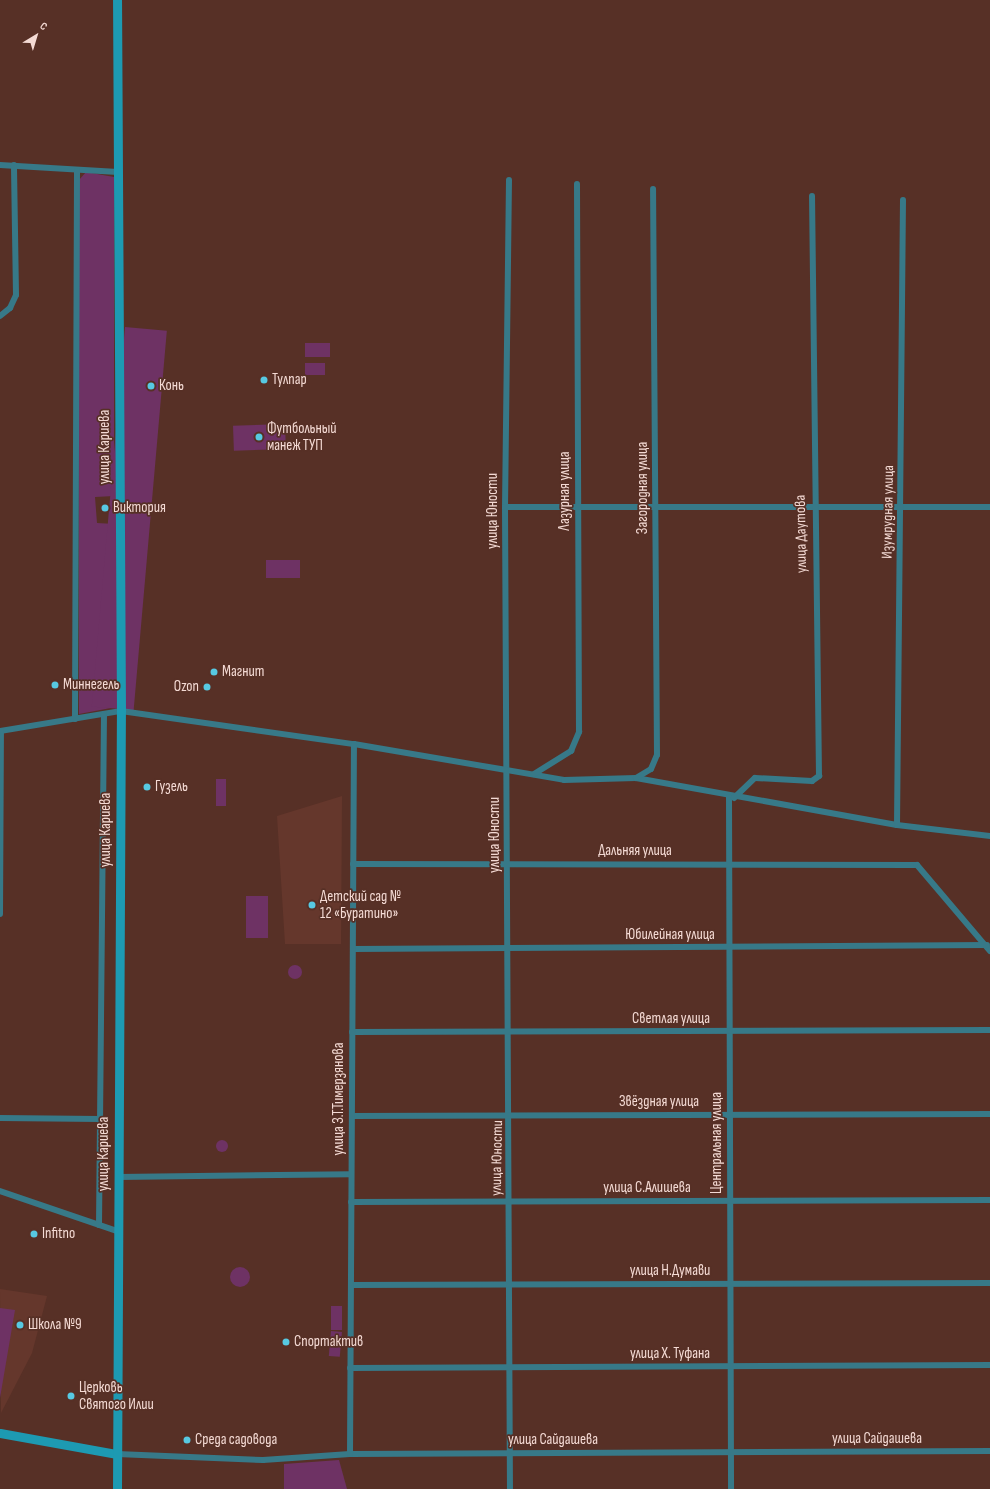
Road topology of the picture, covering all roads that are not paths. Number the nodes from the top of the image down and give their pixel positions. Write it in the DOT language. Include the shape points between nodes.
graph roads {
  1 [pos="117,0"];
  2 [pos="0,165"];
  3 [pos="14,165"];
  4 [pos="77,171"];
  5 [pos="118,172"];
  6 [pos="509,180"];
  7 [pos="577,184"];
  8 [pos="652,189"];
  9 [pos="812,196"];
  10 [pos="903,200"];
  11 [pos="0,316"];
  12 [pos="505,507"];
  13 [pos="656,507"];
  14 [pos="990,507"];
  15 [pos="578,508"];
  16 [pos="813,508"];
  17 [pos="902,508"];
  18 [pos="121,711"];
  19 [pos="104,714"];
  20 [pos="75,719"];
  21 [pos="1,731"];
  22 [pos="354,744"];
  23 [pos="508,770"];
  24 [pos="534,774"];
  25 [pos="636,778"];
  26 [pos="731,798"];
  27 [pos="897,825"];
  28 [pos="990,836"];
  29 [pos="353,864"];
  30 [pos="508,864"];
  31 [pos="728,865"];
  32 [pos="0,914"];
  33 [pos="509,948"];
  34 [pos="728,948"];
  35 [pos="988,948"];
  36 [pos="353,949"];
  37 [pos="990,1030"];
  38 [pos="510,1031"];
  39 [pos="352,1032"];
  40 [pos="729,1032"];
  41 [pos="990,1114"];
  42 [pos="730,1115"];
  43 [pos="352,1116"];
  44 [pos="511,1116"];
  45 [pos="0,1118"];
  46 [pos="100,1118"];
  47 [pos="351,1174"];
  48 [pos="118,1177"];
  49 [pos="0,1191"];
  50 [pos="730,1200"];
  51 [pos="990,1200"];
  52 [pos="509,1201"];
  53 [pos="351,1202"];
  54 [pos="99,1225"];
  55 [pos="117,1231"];
  56 [pos="990,1283"];
  57 [pos="731,1284"];
  58 [pos="351,1285"];
  59 [pos="509,1285"];
  60 [pos="731,1366"];
  61 [pos="990,1366"];
  62 [pos="509,1367"];
  63 [pos="350,1368"];
  64 [pos="0,1434"];
  65 [pos="990,1451"];
  66 [pos="731,1452"];
  67 [pos="510,1453"];
  68 [pos="116,1454"];
  69 [pos="350,1454"];
  70 [pos="117,1489"];
  71 [pos="510,1489"];
  72 [pos="731,1489"];
  1 -- 5 [label="main road, улица Кариева"];
  2 -- 3 [label="street"];
  3 -- 4 [label="street"];
  3 -- 11 [label="street" via="16,295 10,308"];
  4 -- 5 [label="street"];
  4 -- 20 [label="street"];
  5 -- 18 [label="main road, улица Кариева"];
  6 -- 12 [label="street, улица Юности"];
  7 -- 15 [label="street, Лазурная улица"];
  8 -- 13 [label="street, Загородная улица"];
  9 -- 16 [label="street, улица Даутова"];
  10 -- 17 [label="street, Изумрудная улица"];
  12 -- 15 [label="street"];
  12 -- 23 [label="street, улица Юности"];
  13 -- 15 [label="street"];
  13 -- 16 [label="street"];
  13 -- 25 [label="street, Загородная улица" via="657,755 651,769"];
  14 -- 17 [label="street"];
  15 -- 24 [label="street, Лазурная улица" via="579,732 571,751"];
  16 -- 17 [label="street"];
  16 -- 26 [label="street, улица Даутова" via="819,776 812,781 755,778"];
  17 -- 27 [label="street, Изумрудная улица"];
  18 -- 19 [label="street"];
  18 -- 22 [label="street"];
  18 -- 48 [label="main road, улица Кариева"];
  19 -- 20 [label="street"];
  19 -- 46 [label="street"];
  20 -- 21 [label="street"];
  21 -- 32 [label="street"];
  22 -- 23 [label="street"];
  22 -- 29 [label="street, улица З.Т.Тимерзянова"];
  23 -- 24 [label="street"];
  23 -- 30 [label="street, улица Юности"];
  24 -- 25 [label="street" via="564,780"];
  25 -- 26 [label="street"];
  26 -- 27 [label="street"];
  26 -- 31 [label="street, Центральная улица"];
  27 -- 28 [label="street"];
  29 -- 30 [label="street, Дальняя улица"];
  29 -- 36 [label="street, улица З.Т.Тимерзянова"];
  30 -- 31 [label="street, Дальняя улица"];
  30 -- 33 [label="street, улица Юности"];
  31 -- 34 [label="street, Центральная улица"];
  31 -- 35 [label="street, Дальняя улица" via="917,865"];
  33 -- 34 [label="street, Юбилейная улица"];
  33 -- 36 [label="street, Юбилейная улица"];
  33 -- 38 [label="street, улица Юности"];
  34 -- 35 [label="street, Юбилейная улица"];
  34 -- 40 [label="street, Центральная улица"];
  36 -- 39 [label="street, улица З.Т.Тимерзянова"];
  37 -- 40 [label="street, Светлая улица"];
  38 -- 39 [label="street, Светлая улица"];
  38 -- 40 [label="street, Светлая улица"];
  38 -- 44 [label="street, улица Юности"];
  39 -- 43 [label="street, улица З.Т.Тимерзянова"];
  40 -- 42 [label="street, Центральная улица"];
  41 -- 42 [label="street, Звёздная улица"];
  42 -- 44 [label="street, Звёздная улица"];
  42 -- 50 [label="street, Центральная улица"];
  43 -- 44 [label="street, Звёздная улица"];
  43 -- 47 [label="street, улица З.Т.Тимерзянова"];
  44 -- 52 [label="street, улица Юности"];
  45 -- 46 [label="street"];
  46 -- 54 [label="street"];
  47 -- 48 [label="street"];
  47 -- 53 [label="street, улица З.Т.Тимерзянова"];
  48 -- 55 [label="main road, улица Кариева"];
  49 -- 54 [label="street"];
  50 -- 51 [label="street, улица С.Алишева"];
  50 -- 52 [label="street, улица С.Алишева"];
  50 -- 57 [label="street, Центральная улица"];
  52 -- 53 [label="street, улица С.Алишева"];
  52 -- 59 [label="street, улица Юности"];
  53 -- 58 [label="street, улица З.Т.Тимерзянова"];
  54 -- 55 [label="street"];
  55 -- 68 [label="main road, улица Кариева"];
  56 -- 57 [label="street, улица Н.Думави"];
  57 -- 59 [label="street, улица Н.Думави"];
  57 -- 60 [label="street, Центральная улица"];
  58 -- 59 [label="street, улица Н.Думави"];
  58 -- 63 [label="street, улица З.Т.Тимерзянова"];
  59 -- 62 [label="street, улица Юности"];
  60 -- 61 [label="street, улица Х. Туфана"];
  60 -- 62 [label="street, улица Х. Туфана"];
  60 -- 66 [label="street, Центральная улица"];
  62 -- 63 [label="street, улица Х. Туфана"];
  62 -- 67 [label="street, улица Юности"];
  63 -- 69 [label="street, улица З.Т.Тимерзянова"];
  64 -- 68 [label="main road"];
  65 -- 66 [label="street, улица Сайдашева"];
  66 -- 67 [label="street, улица Сайдашева"];
  66 -- 72 [label="street, Центральная улица"];
  67 -- 69 [label="street, улица Сайдашева"];
  67 -- 71 [label="street, улица Юности"];
  68 -- 69 [label="street, улица Сайдашева" via="263,1460"];
  68 -- 70 [label="main road, улица Кариева"];
}
